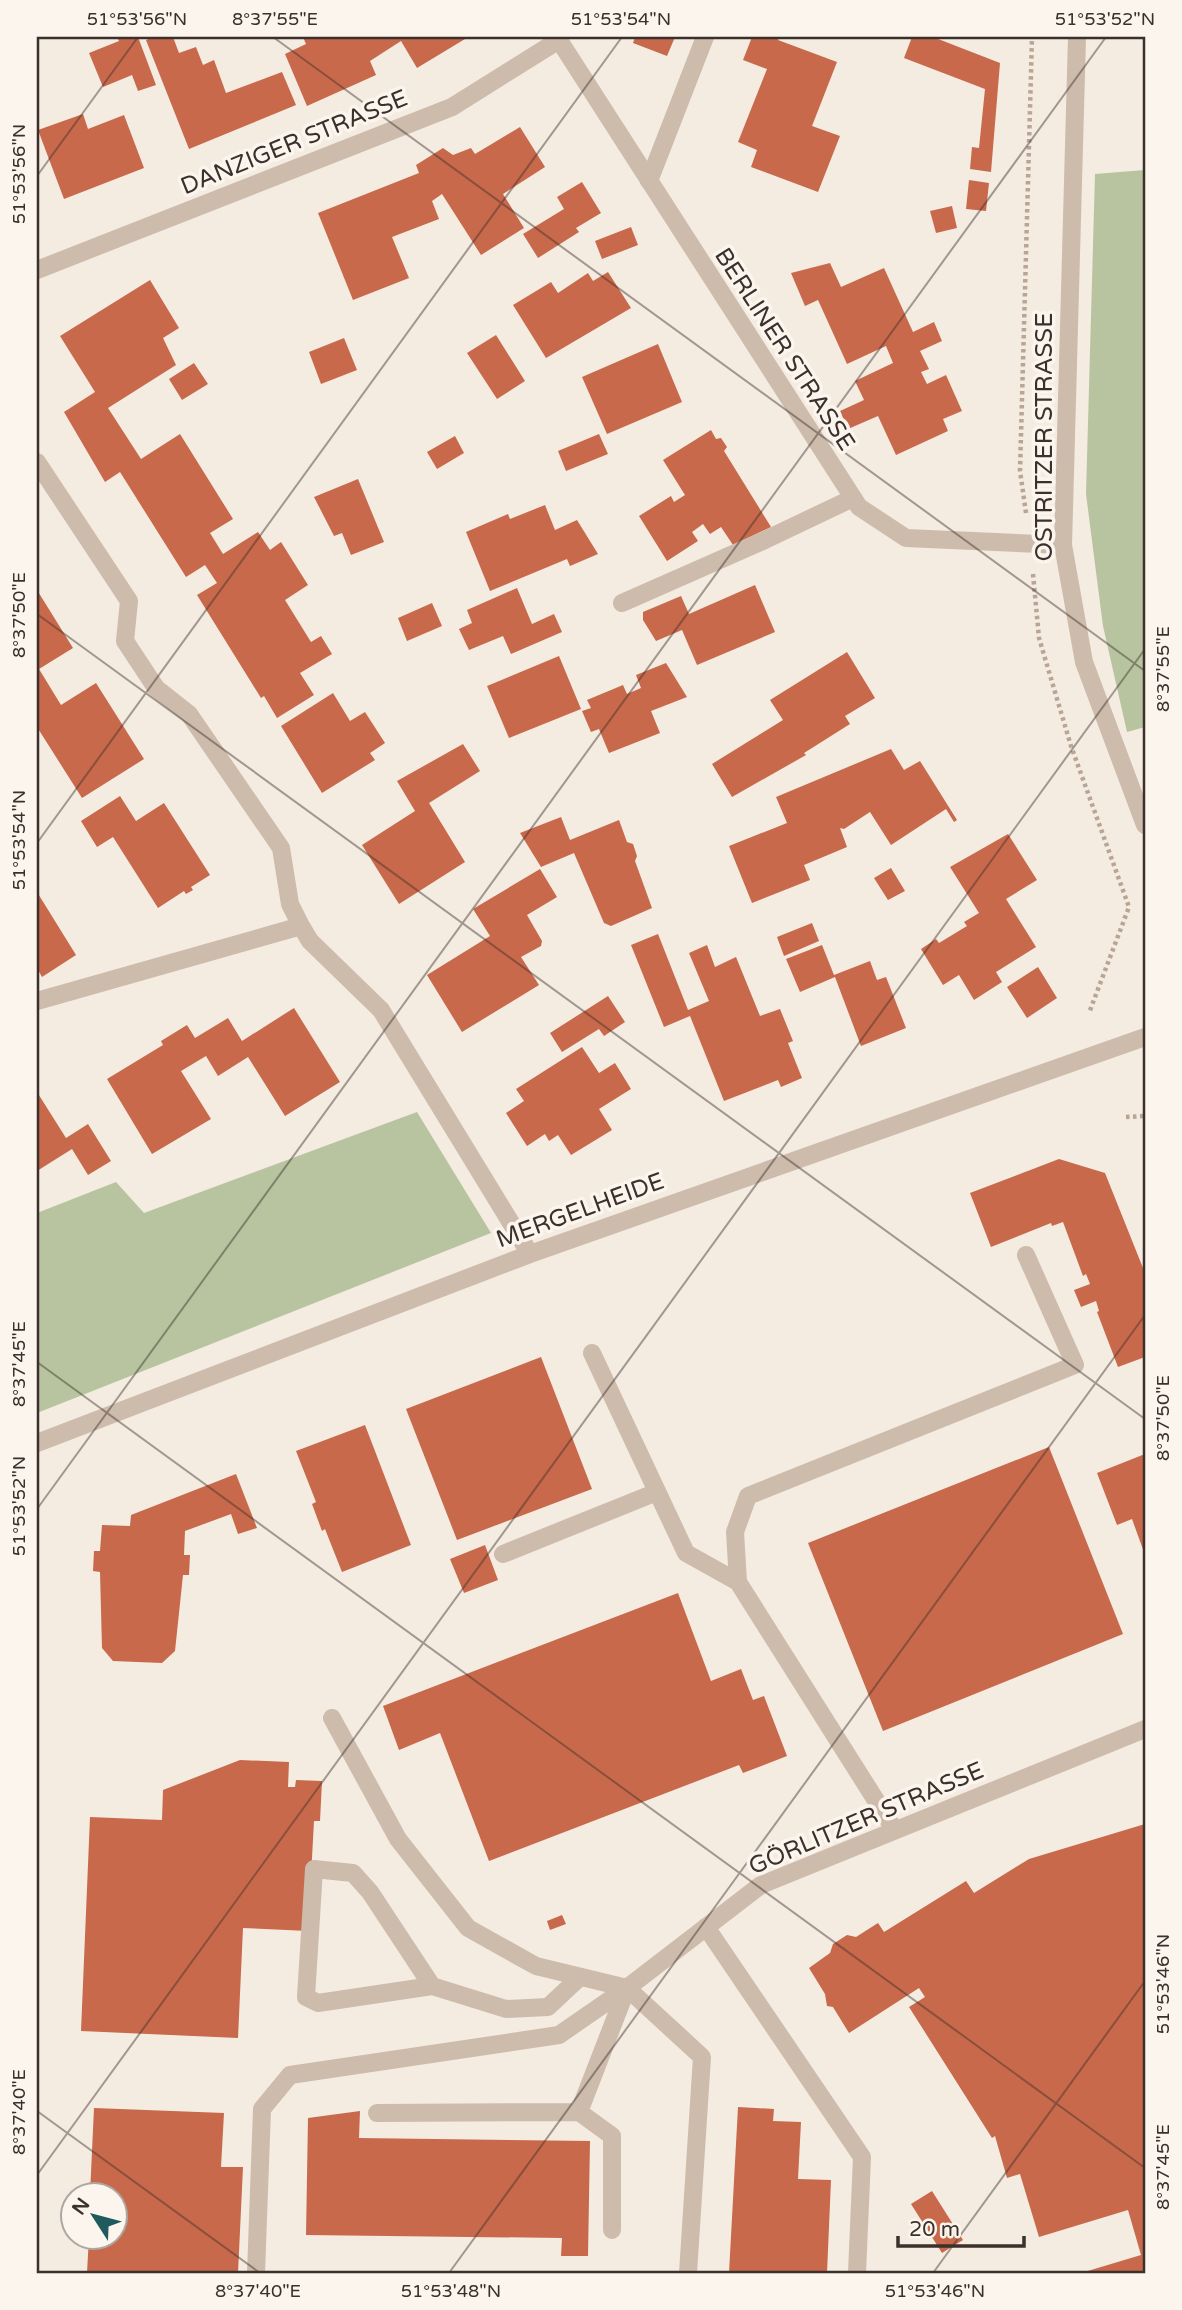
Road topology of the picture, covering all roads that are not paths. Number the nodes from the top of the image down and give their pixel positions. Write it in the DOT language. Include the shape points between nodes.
graph roads {
  1 [pos="705,37"];
  2 [pos="1077,37"];
  3 [pos="558,38"];
  4 [pos="649,181"];
  5 [pos="37,270"];
  6 [pos="37,462"];
  7 [pos="853,498"];
  8 [pos="1063,545"];
  9 [pos="622,603"];
  10 [pos="1145,825"];
  11 [pos="301,926"];
  12 [pos="37,1001"];
  13 [pos="1145,1037"];
  14 [pos="530,1254"];
  15 [pos="1026,1255"];
  16 [pos="592,1353"];
  17 [pos="37,1443"];
  18 [pos="657,1492"];
  19 [pos="503,1554"];
  20 [pos="738,1582"];
  21 [pos="332,1718"];
  22 [pos="1145,1729"];
  23 [pos="894,1829"];
  24 [pos="706,1927"];
  25 [pos="580,1977"];
  26 [pos="432,1986"];
  27 [pos="626,1988"];
  28 [pos="579,2112"];
  29 [pos="377,2113"];
  30 [pos="612,2230"];
  31 [pos="256,2273"];
  32 [pos="688,2273"];
  33 [pos="857,2273"];
  1 -- 4 [label="street"];
  2 -- 8 [label="street, OSTRITZER STRASSE"];
  3 -- 4 [label="street, BERLINER STRASSE"];
  3 -- 5 [label="street, DANZIGER STRASSE" via="452,107"];
  4 -- 7 [label="street, BERLINER STRASSE"];
  6 -- 11 [label="street" via="129,601 125,641 156,688 189,714 281,848 290,904"];
  7 -- 8 [label="street, BERLINER STRASSE" via="859,507 906,538"];
  7 -- 9 [label="street"];
  8 -- 10 [label="street, OSTRITZER STRASSE" via="1084,662"];
  11 -- 12 [label="street"];
  11 -- 14 [label="street" via="310,941 381,1010"];
  13 -- 14 [label="street, MERGELHEIDE"];
  14 -- 17 [label="street, MERGELHEIDE"];
  15 -- 20 [label="street" via="1074,1366 748,1496 735,1532"];
  16 -- 18 [label="street"];
  18 -- 19 [label="street"];
  18 -- 20 [label="street" via="686,1553"];
  20 -- 23 [label="street"];
  21 -- 25 [label="street" via="398,1839 468,1928 536,1966"];
  22 -- 23 [label="street, GÖRLITZER STRASSE"];
  23 -- 24 [label="street, GÖRLITZER STRASSE" via="761,1885"];
  24 -- 27 [label="street, GÖRLITZER STRASSE"];
  24 -- 33 [label="street" via="862,2157"];
  25 -- 26 [label="street" via="548,2007 506,2009"];
  25 -- 27 [label="street"];
  26 -- 26 [label="street" via="353,1872 314,1869 306,1997 318,2003"];
  27 -- 28 [label="street"];
  27 -- 31 [label="street, GÖRLITZER STRASSE" via="559,2035 290,2075 262,2109"];
  27 -- 32 [label="street" via="702,2057"];
  28 -- 29 [label="street"];
  28 -- 30 [label="street" via="612,2136"];
}
